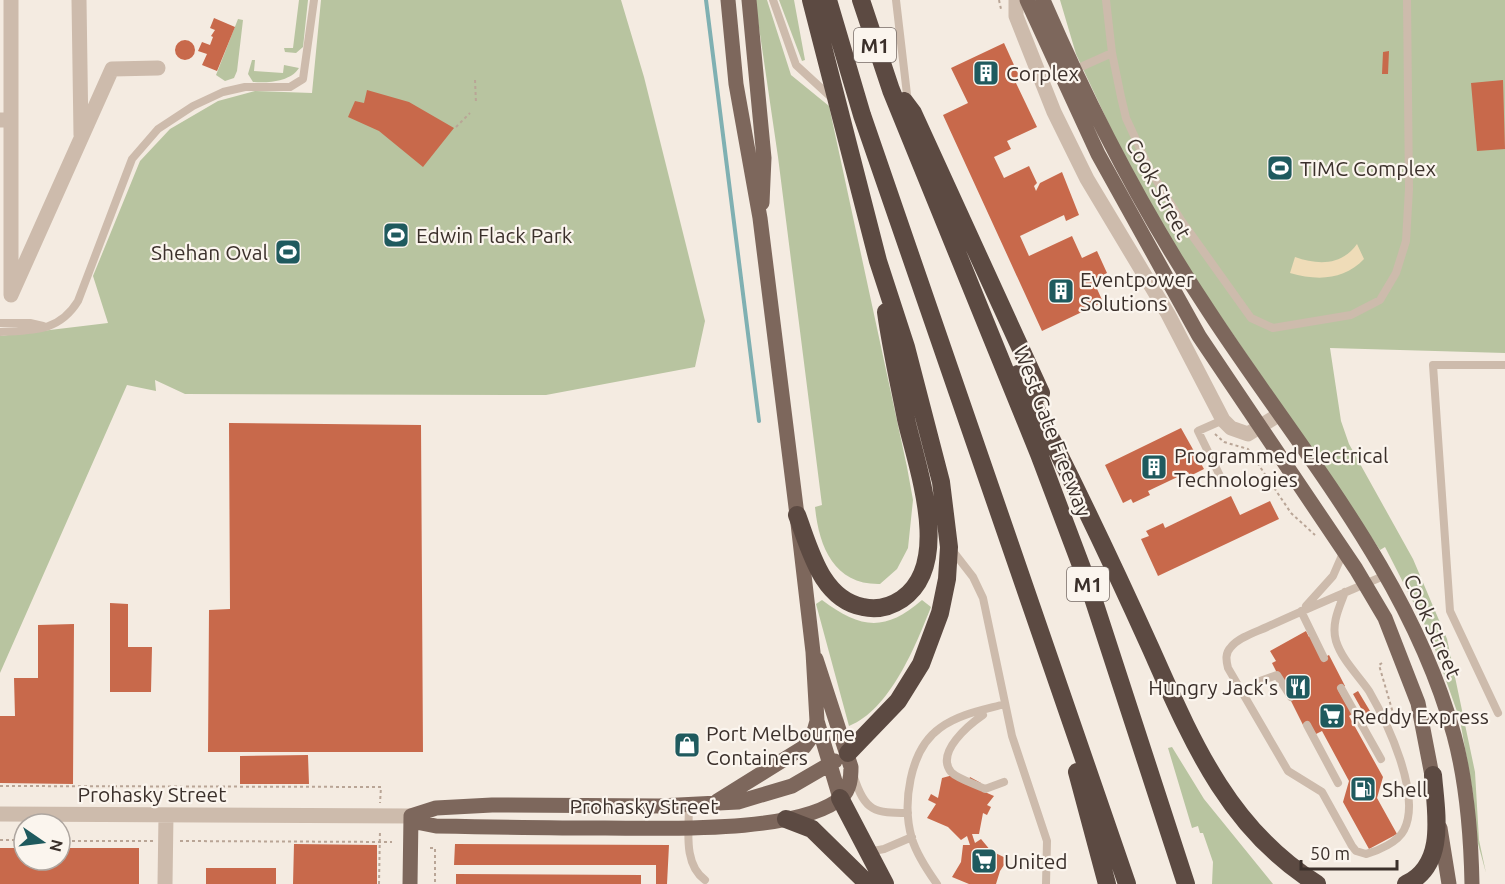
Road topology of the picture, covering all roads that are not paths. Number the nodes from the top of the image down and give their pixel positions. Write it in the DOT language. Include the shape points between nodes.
graph roads {
  1 [pos="11,0"];
  2 [pos="79,0"];
  3 [pos="314,0"];
  4 [pos="728,0"];
  5 [pos="749,0"];
  6 [pos="772,0"];
  7 [pos="811,0"];
  8 [pos="828,0"];
  9 [pos="861,0"];
  10 [pos="896,0"];
  11 [pos="1016,0"];
  12 [pos="1027,0"];
  13 [pos="1043,0"];
  14 [pos="1106,0"];
  15 [pos="1407,0"];
  16 [pos="1112,54"];
  17 [pos="158,68"];
  18 [pos="1074,70"];
  19 [pos="891,90"];
  20 [pos="837,102"];
  21 [pos="908,104"];
  22 [pos="5,120"];
  23 [pos="81,141"];
  24 [pos="760,218"];
  25 [pos="1116,227"];
  26 [pos="1142,235"];
  27 [pos="878,261"];
  28 [pos="973,290"];
  29 [pos="0,323"];
  30 [pos="43,326"];
  31 [pos="0,332"];
  32 [pos="1505,365"];
  33 [pos="1280,414"];
  34 [pos="1223,420"];
  35 [pos="1260,428"];
  36 [pos="1221,478"];
  37 [pos="797,515"];
  38 [pos="949,547"];
  39 [pos="1344,550"];
  40 [pos="1387,575"];
  41 [pos="1365,584"];
  42 [pos="1345,592"];
  43 [pos="1301,611"];
  44 [pos="1045,649"];
  45 [pos="1151,650"];
  46 [pos="813,652"];
  47 [pos="1324,658"];
  48 [pos="1260,681"];
  49 [pos="1341,688"];
  50 [pos="1291,696"];
  51 [pos="1005,704"];
  52 [pos="1498,713"];
  53 [pos="983,715"];
  54 [pos="816,721"];
  55 [pos="1307,725"];
  56 [pos="1381,759"];
  57 [pos="849,760"];
  58 [pos="829,766"];
  59 [pos="1433,775"];
  60 [pos="1004,782"];
  61 [pos="1338,783"];
  62 [pos="840,798"];
  63 [pos="710,804"];
  64 [pos="690,805"];
  65 [pos="908,813"];
  66 [pos="0,814"];
  67 [pos="166,814"];
  68 [pos="411,816"];
  69 [pos="786,819"];
  70 [pos="689,827"];
  71 [pos="912,837"];
  72 [pos="867,852"];
  73 [pos="705,880"];
  74 [pos="165,884"];
  75 [pos="410,884"];
  76 [pos="868,884"];
  77 [pos="885,884"];
  78 [pos="937,884"];
  79 [pos="1046,884"];
  80 [pos="1107,884"];
  81 [pos="1127,884"];
  82 [pos="1186,884"];
  83 [pos="1317,884"];
  84 [pos="1406,884"];
  85 [pos="1449,884"];
  86 [pos="1472,884"];
  1 -- 22 [label="street"];
  2 -- 23 [label="street"];
  3 -- 30 [label="lane" via="303,79 290,87 245,87 223,92 158,129 132,159 78,301 66,318"];
  4 -- 24 [label="main road" via="736,84"];
  5 -- 24 [label="main road" via="764,158"];
  6 -- 20 [label="lane" via="796,65"];
  7 -- 20 [label="highway"];
  8 -- 44 [label="highway, M1" via="862,115"];
  9 -- 19 [label="highway, West Gate Freeway / M1"];
  10 -- 21 [label="lane"];
  11 -- 25 [label="street" via="1016,16 1054,112"];
  12 -- 26 [label="main road, Cook Street" via="1064,85"];
  13 -- 18 [label="main road, Cook Street"];
  14 -- 16 [label="lane"];
  15 -- 16 [label="lane" via="1409,189 1406,241 1396,273 1380,300 1351,315 1297,326 1273,328 1251,318 1181,220 1150,170 1126,118"];
  16 -- 18 [label="lane"];
  17 -- 23 [label="street" via="112,69"];
  18 -- 33 [label="main road, Cook Street" via="1158,231"];
  19 -- 21 [label="highway"];
  19 -- 28 [label="highway, West Gate Freeway / M1"];
  20 -- 27 [label="highway"];
  21 -- 45 [label="highway" via="1125,567 1151,628"];
  22 -- 23 [label="street" via="11,295"];
  24 -- 37 [label="main road"];
  25 -- 26 [label="street, Cook Street"];
  25 -- 34 [label="street" via="1193,357"];
  26 -- 35 [label="main road, Cook Street" via="1205,345"];
  27 -- 37 [label="highway" via="890,345 923,488 926,566 907,595 887,607 864,608 848,602 827,584"];
  27 -- 38 [label="highway" via="906,347 941,482"];
  28 -- 45 [label="highway" via="1044,425"];
  28 -- 82 [label="highway, West Gate Freeway / M1" via="1091,592"];
  29 -- 30 [label="lane"];
  30 -- 31 [label="lane" via="37,330"];
  32 -- 52 [label="lane" via="1432,365 1450,610"];
  33 -- 35 [label="street"];
  33 -- 40 [label="main road, Cook Street"];
  34 -- 35 [label="street" via="1231,428 1248,434"];
  34 -- 36 [label="lane" via="1197,431"];
  35 -- 39 [label="main road, Cook Street"];
  37 -- 46 [label="main road"];
  38 -- 51 [label="lane" via="973,577 982,598"];
  38 -- 57 [label="highway" via="940,613 921,664 898,701"];
  39 -- 41 [label="main road, Cook Street"];
  39 -- 43 [label="lane" via="1333,576"];
  40 -- 41 [label="lane"];
  40 -- 86 [label="main road, Cook Street" via="1426,656 1454,735 1466,799"];
  41 -- 42 [label="lane"];
  41 -- 59 [label="main road, Cook Street" via="1390,629 1412,684"];
  42 -- 43 [label="lane"];
  42 -- 43 [label="lane" via="1334,624 1336,641 1380,712 1401,764 1408,800 1402,834 1372,853 1356,851 1322,792 1288,771 1228,668 1227,654 1237,641"];
  43 -- 47 [label="lane"];
  44 -- 80 [label="highway, M1"];
  44 -- 81 [label="highway, M1"];
  45 -- 83 [label="highway" via="1189,737 1220,788 1258,835"];
  46 -- 54 [label="main road"];
  46 -- 57 [label="main road"];
  48 -- 50 [label="lane" via="1277,675"];
  49 -- 56 [label="lane"];
  51 -- 65 [label="lane" via="955,719 930,738 914,771"];
  51 -- 79 [label="lane" via="1047,841"];
  53 -- 60 [label="lane" via="956,738 948,754 949,766 951,772 985,789"];
  54 -- 58 [label="main road"];
  54 -- 63 [label="main road" via="813,735 804,747"];
  55 -- 61 [label="lane"];
  57 -- 58 [label="main road, Prohasky Street"];
  57 -- 62 [label="main road" via="849,786"];
  57 -- 65 [label="lane" via="858,790 872,809"];
  58 -- 62 [label="main road"];
  58 -- 63 [label="main road, Prohasky Street" via="773,793"];
  59 -- 84 [label="highway" via="1436,824 1432,857 1423,872"];
  59 -- 85 [label="main road, Cook Street"];
  62 -- 69 [label="main road, Prohasky Street"];
  62 -- 72 [label="highway"];
  63 -- 64 [label="main road, Prohasky Street"];
  64 -- 68 [label="main road, Prohasky Street" via="436,807"];
  64 -- 70 [label="lane"];
  65 -- 71 [label="lane"];
  66 -- 67 [label="street, Prohasky Street"];
  67 -- 68 [label="street, Prohasky Street"];
  67 -- 74 [label="street"];
  68 -- 70 [label="main road, Prohasky Street" via="436,826"];
  68 -- 75 [label="main road"];
  69 -- 70 [label="main road, Prohasky Street" via="742,826"];
  69 -- 76 [label="highway" via="812,829"];
  70 -- 73 [label="lane" via="691,862"];
  71 -- 72 [label="lane"];
  71 -- 78 [label="lane"];
  72 -- 77 [label="highway"];
}
